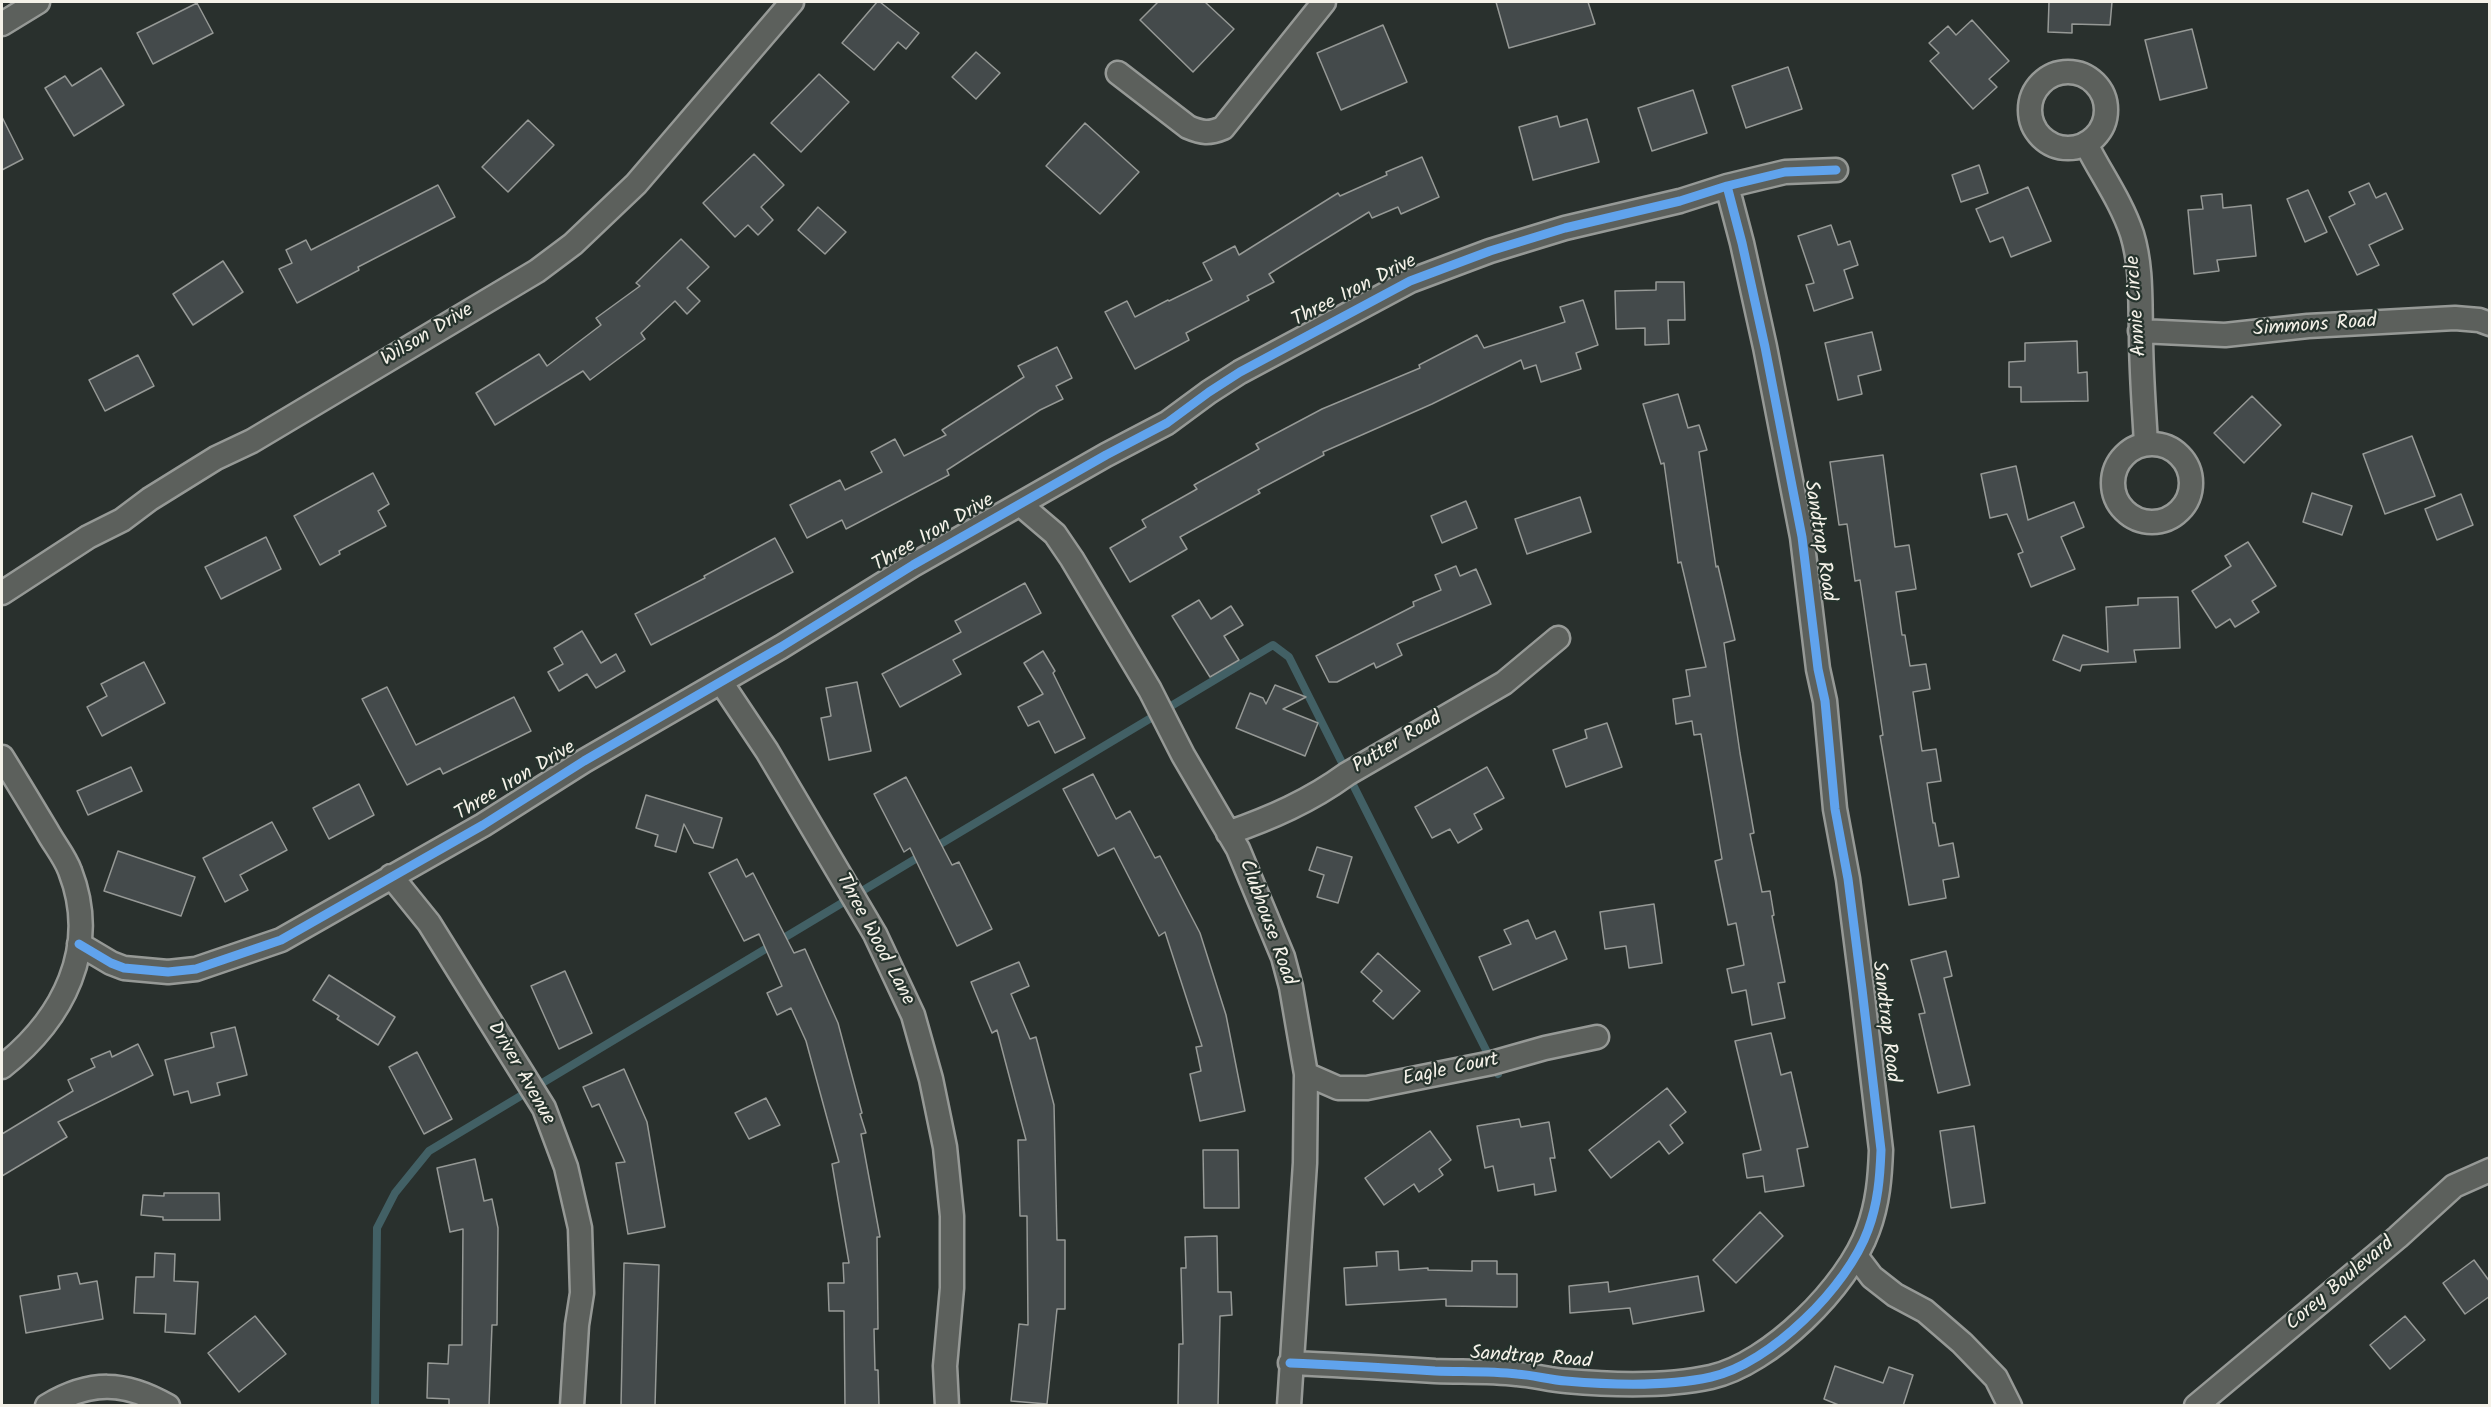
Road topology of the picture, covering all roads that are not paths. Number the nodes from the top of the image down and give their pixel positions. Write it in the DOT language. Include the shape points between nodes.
graph roads {
  1 [pos="38,2"];
  2 [pos="792,2"];
  3 [pos="1324,2"];
  4 [pos="2,24"];
  5 [pos="1118,73"];
  6 [pos="2086,144"];
  7 [pos="1836,170"];
  8 [pos="1726,186"];
  9 [pos="2490,324"];
  10 [pos="2140,331"];
  11 [pos="2146,444"];
  12 [pos="1021,505"];
  13 [pos="2,593"];
  14 [pos="1558,638"];
  15 [pos="721,682"];
  16 [pos="2,757"];
  17 [pos="1228,833"];
  18 [pos="391,876"];
  19 [pos="79,944"];
  20 [pos="1596,1037"];
  21 [pos="2,1067"];
  22 [pos="1306,1074"];
  23 [pos="2490,1170"];
  24 [pos="1856,1256"];
  25 [pos="1290,1363"];
  26 [pos="47,1406"];
  27 [pos="168,1406"];
  28 [pos="572,1406"];
  29 [pos="947,1406"];
  30 [pos="1289,1406"];
  31 [pos="2010,1406"];
  32 [pos="2196,1406"];
  1 -- 4 [label="street"];
  2 -- 13 [label="street, Wilson Drive" via="636,184 564,251 537,271 252,441 216,458"];
  3 -- 5 [label="street" via="1223,128 1211,133 1188,127"];
  6 -- 10 [label="street, Annie Circle" via="2132,235 2142,304"];
  7 -- 8 [label="street, Three Iron Drive" via="1785,172"];
  8 -- 12 [label="street, Three Iron Drive" via="1490,250 1410,281 1240,372 1167,423"];
  8 -- 24 [label="street, Sandtrap Road" via="1765,347 1802,537 1875,1089 1880,1179 1873,1215"];
  9 -- 10 [label="street, Simmons Road" via="2455,318 2224,335"];
  10 -- 11 [label="street, Annie Circle"];
  12 -- 15 [label="street, Three Iron Drive" via="913,565"];
  12 -- 17 [label="street, Clubhouse Road" via="1055,534 1072,559"];
  14 -- 17 [label="street, Putter Road" via="1504,682 1329,788 1272,817"];
  15 -- 18 [label="street, Three Iron Drive"];
  15 -- 29 [label="street, Three Wood Lane" via="875,934 913,1015 945,1147 952,1216 952,1288 945,1365"];
  16 -- 19 [label="street" via="69,868 81,913"];
  17 -- 22 [label="street, Clubhouse Road" via="1283,957"];
  18 -- 19 [label="street, Three Iron Drive" via="281,940 196,969 168,972 124,968"];
  18 -- 28 [label="street, Driver Avenue" via="429,923 544,1108 566,1167 580,1228 582,1293"];
  19 -- 21 [label="street" via="70,985 49,1019"];
  20 -- 22 [label="street, Eagle Court" via="1367,1088 1338,1088"];
  22 -- 25 [label="street, Clubhouse Road" via="1305,1163"];
  23 -- 32 [label="street, Corey Boulevard" via="2454,1186"];
  24 -- 25 [label="street, Sandtrap Road" via="1844,1277 1792,1331 1734,1370 1711,1377 1641,1385 1517,1374"];
  24 -- 31 [label="street" via="1872,1277 1925,1311 1962,1343 1996,1378"];
  25 -- 30 [label="street, Clubhouse Road"];
  26 -- 27 [label="street" via="70,1393 115,1386 136,1389"];
}
